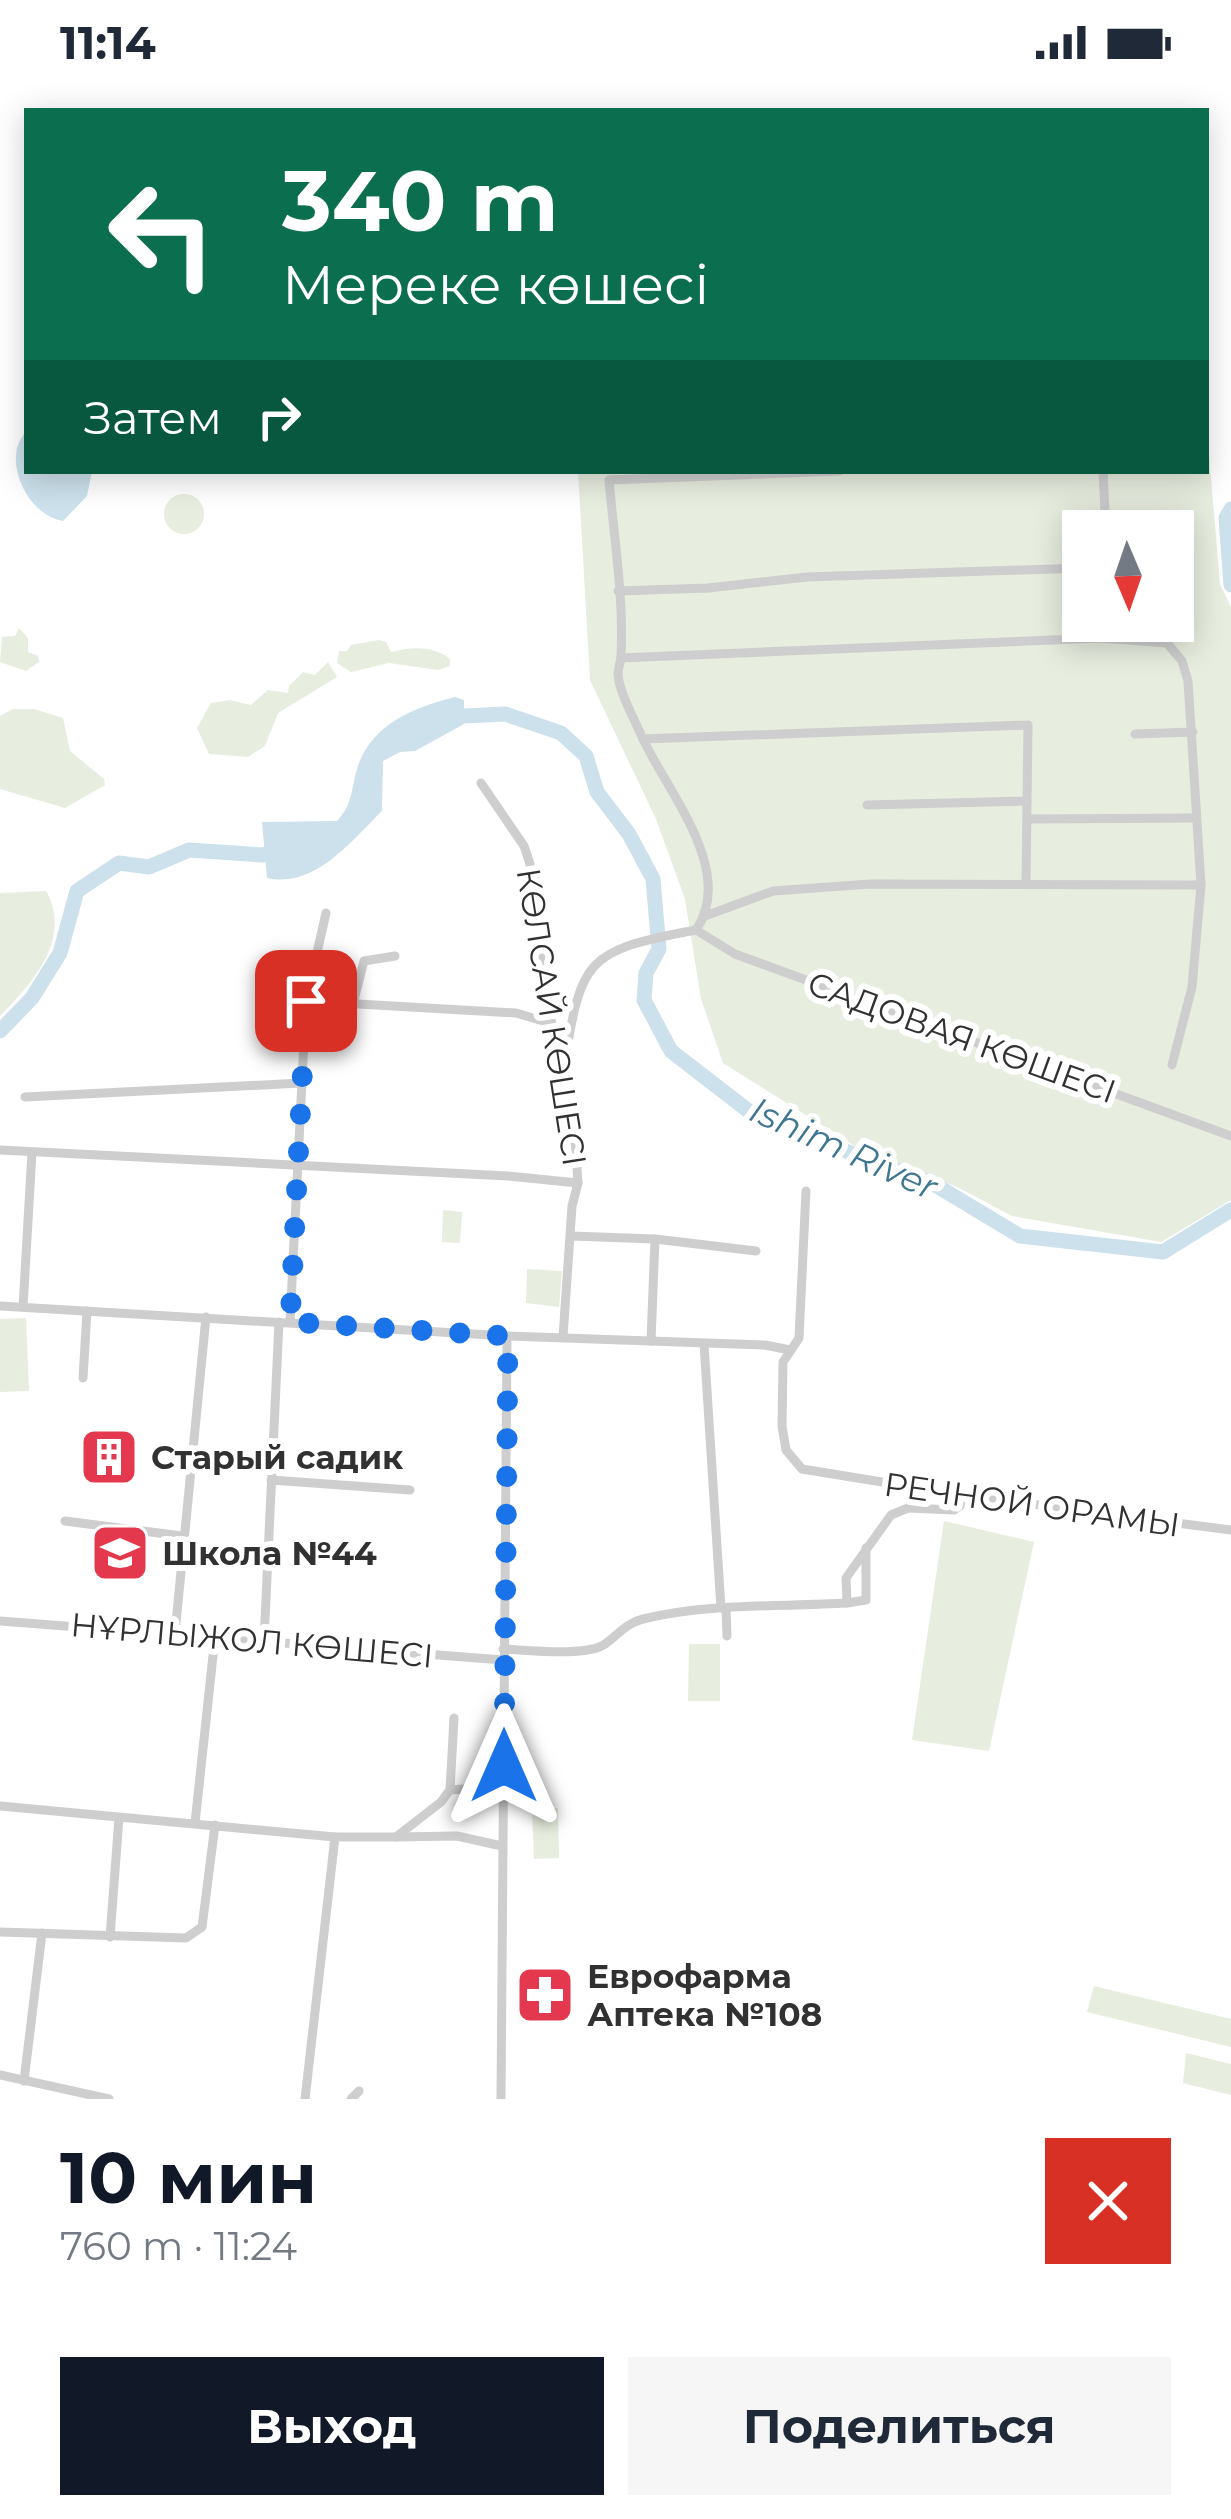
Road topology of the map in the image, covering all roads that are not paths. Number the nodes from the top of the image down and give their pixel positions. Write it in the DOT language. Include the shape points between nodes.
graph roads {
  1 [pos="763,474"];
  2 [pos="1103,474"];
  3 [pos="1105,510"];
  4 [pos="1062,569"];
  5 [pos="618,591"];
  6 [pos="622,658"];
  7 [pos="1193,732"];
  8 [pos="1135,734"];
  9 [pos="643,739"];
  10 [pos="481,783"];
  11 [pos="1028,801"];
  12 [pos="867,805"];
  13 [pos="1196,818"];
  14 [pos="1027,819"];
  15 [pos="1026,882"];
  16 [pos="1202,885"];
  17 [pos="326,913"];
  18 [pos="705,916"];
  19 [pos="696,930"];
  20 [pos="395,956"];
  21 [pos="306,1001"];
  22 [pos="353,1004"];
  23 [pos="550,1023"];
  24 [pos="1172,1064"];
  25 [pos="563,1070"];
  26 [pos="301,1083"];
  27 [pos="25,1097"];
  28 [pos="1231,1136"];
  29 [pos="0,1150"];
  30 [pos="32,1152"];
  31 [pos="299,1165"];
  32 [pos="578,1183"];
  33 [pos="806,1191"];
  34 [pos="571,1235"];
  35 [pos="655,1239"];
  36 [pos="756,1251"];
  37 [pos="0,1306"];
  38 [pos="23,1307"];
  39 [pos="87,1311"];
  40 [pos="206,1317"];
  41 [pos="285,1322"];
  42 [pos="508,1336"];
  43 [pos="563,1336"];
  44 [pos="651,1341"];
  45 [pos="704,1344"];
  46 [pos="790,1350"];
  47 [pos="83,1378"];
  48 [pos="271,1480"];
  49 [pos="410,1490"];
  50 [pos="962,1495"];
  51 [pos="65,1520"];
  52 [pos="1231,1530"];
  53 [pos="182,1536"];
  54 [pos="866,1548"];
  55 [pos="847,1603"];
  56 [pos="723,1609"];
  57 [pos="0,1621"];
  58 [pos="175,1633"];
  59 [pos="727,1636"];
  60 [pos="214,1637"];
  61 [pos="264,1641"];
  62 [pos="503,1655"];
  63 [pos="454,1718"];
  64 [pos="504,1786"];
  65 [pos="450,1790"];
  66 [pos="0,1806"];
  67 [pos="119,1818"];
  68 [pos="195,1823"];
  69 [pos="215,1825"];
  70 [pos="335,1837"];
  71 [pos="396,1837"];
  72 [pos="502,1846"];
  73 [pos="0,1932"];
  74 [pos="42,1933"];
  75 [pos="110,1937"];
  76 [pos="0,2074"];
  77 [pos="25,2080"];
  78 [pos="109,2099"];
  79 [pos="305,2099"];
  80 [pos="501,2099"];
  1 -- 5 [label="street" via="609,480"];
  2 -- 3 [label="street"];
  4 -- 5 [label="street"];
  5 -- 6 [label="street"];
  6 -- 7 [label="street" via="1142,639 1167,643 1182,661"];
  6 -- 9 [label="street" via="618,675"];
  7 -- 8 [label="street"];
  7 -- 13 [label="street"];
  9 -- 11 [label="street" via="1028,725"];
  9 -- 18 [label="street" via="697,836"];
  10 -- 23 [label="street, КӨЛСАЙ КӨШЕСІ" via="530,865"];
  11 -- 12 [label="street"];
  11 -- 14 [label="street"];
  13 -- 14 [label="street"];
  13 -- 16 [label="street"];
  14 -- 15 [label="street"];
  15 -- 16 [label="street"];
  15 -- 18 [label="street" via="773,891"];
  16 -- 24 [label="street" via="1192,987"];
  17 -- 21 [label="street"];
  18 -- 19 [label="street"];
  19 -- 25 [label="street" via="600,957 575,1000"];
  19 -- 28 [label="street, САДОВАЯ КӨШЕСІ" via="735,954"];
  20 -- 22 [label="street" via="364,961"];
  21 -- 22 [label="street"];
  21 -- 26 [label="street"];
  22 -- 23 [label="street" via="516,1013"];
  23 -- 25 [label="street, КӨЛСАЙ КӨШЕСІ"];
  25 -- 32 [label="street, КӨЛСАЙ КӨШЕСІ"];
  26 -- 27 [label="street"];
  26 -- 31 [label="street"];
  29 -- 30 [label="street"];
  30 -- 31 [label="street"];
  30 -- 38 [label="street"];
  31 -- 32 [label="street"];
  31 -- 41 [label="street"];
  32 -- 34 [label="street, КӨЛСАЙ КӨШЕСІ"];
  33 -- 46 [label="street" via="799,1338"];
  34 -- 35 [label="street"];
  34 -- 43 [label="street, КӨЛСАЙ КӨШЕСІ"];
  35 -- 36 [label="street"];
  35 -- 44 [label="street"];
  37 -- 38 [label="street"];
  38 -- 39 [label="street"];
  39 -- 40 [label="street"];
  39 -- 47 [label="street"];
  40 -- 41 [label="street"];
  40 -- 53 [label="street"];
  41 -- 42 [label="street"];
  41 -- 48 [label="street"];
  42 -- 43 [label="street"];
  42 -- 62 [label="street"];
  43 -- 44 [label="street"];
  44 -- 45 [label="street"];
  45 -- 46 [label="street"];
  45 -- 56 [label="street"];
  46 -- 50 [label="street, РЕЧНОЙ ОРАМЫ" via="782,1426 786,1450 802,1469"];
  48 -- 49 [label="street"];
  48 -- 61 [label="street"];
  50 -- 52 [label="street, РЕЧНОЙ ОРАМЫ"];
  50 -- 54 [label="street" via="954,1510 891,1515"];
  51 -- 53 [label="street"];
  53 -- 58 [label="street"];
  54 -- 55 [label="street" via="846,1578"];
  54 -- 55 [label="street" via="866,1600"];
  55 -- 56 [label="street, НҰРЛЫЖОЛ КӨШЕСІ"];
  56 -- 59 [label="street"];
  56 -- 62 [label="street, НҰРЛЫЖОЛ КӨШЕСІ" via="640,1619 587,1650"];
  57 -- 58 [label="street, НҰРЛЫЖОЛ КӨШЕСІ"];
  58 -- 60 [label="street, НҰРЛЫЖОЛ КӨШЕСІ"];
  60 -- 61 [label="street, НҰРЛЫЖОЛ КӨШЕСІ"];
  60 -- 68 [label="street"];
  61 -- 62 [label="street, НҰРЛЫЖОЛ КӨШЕСІ"];
  62 -- 64 [label="street"];
  63 -- 65 [label="street"];
  64 -- 65 [label="street"];
  64 -- 72 [label="street"];
  65 -- 71 [label="street"];
  66 -- 67 [label="street"];
  67 -- 68 [label="street"];
  67 -- 75 [label="street"];
  68 -- 69 [label="street"];
  69 -- 70 [label="street"];
  69 -- 75 [label="street" via="196,1935"];
  70 -- 71 [label="street"];
  70 -- 79 [label="street"];
  71 -- 72 [label="street" via="457,1836"];
  72 -- 80 [label="street"];
  73 -- 74 [label="street"];
  74 -- 75 [label="street"];
  74 -- 77 [label="street"];
  76 -- 77 [label="street"];
  77 -- 78 [label="street"];
}
